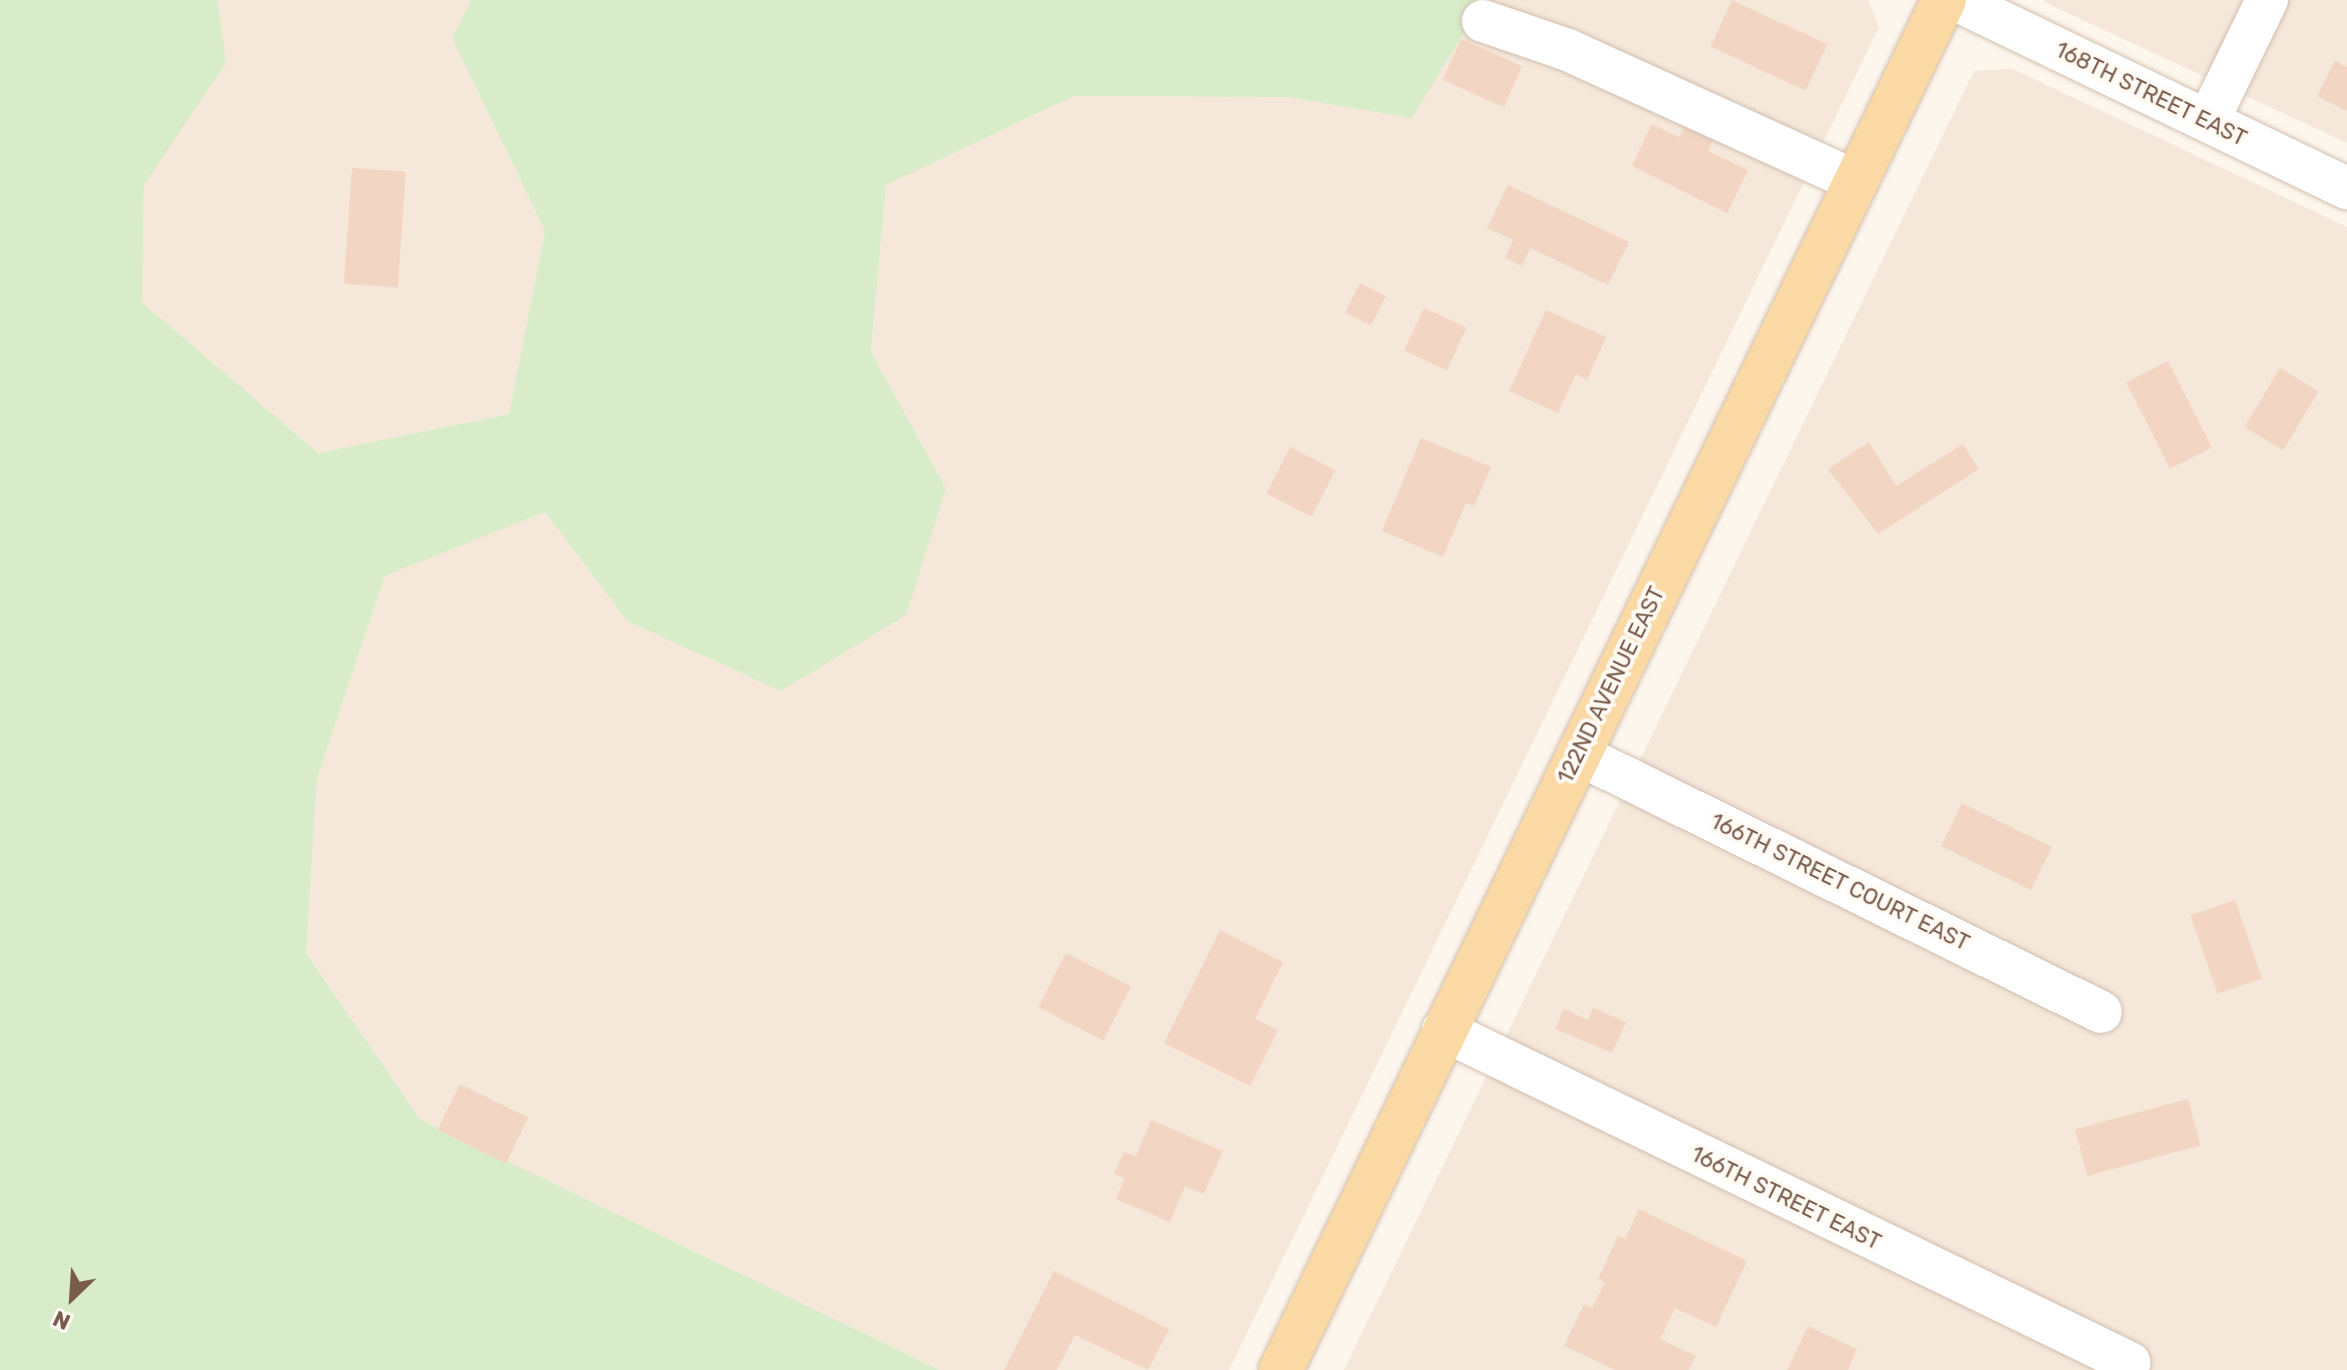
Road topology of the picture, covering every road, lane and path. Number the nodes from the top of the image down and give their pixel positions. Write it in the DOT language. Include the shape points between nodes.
graph roads {
  1 [pos="1944,0"];
  2 [pos="1956,0"];
  3 [pos="2267,0"];
  4 [pos="1483,21"];
  5 [pos="2208,121"];
  6 [pos="1856,181"];
  7 [pos="2347,188"];
  8 [pos="1578,754"];
  9 [pos="2101,1012"];
  10 [pos="1443,1030"];
  11 [pos="2130,1363"];
  12 [pos="1281,1370"];
  1 -- 6 [label="main road, 122ND AVENUE EAST"];
  2 -- 5 [label="street, 168TH STREET EAST"];
  3 -- 5 [label="street"];
  4 -- 6 [label="street" via="1568,50"];
  5 -- 7 [label="street, 168TH STREET EAST"];
  6 -- 8 [label="main road, 122ND AVENUE EAST"];
  8 -- 9 [label="street, 166TH STREET COURT EAST"];
  8 -- 10 [label="main road, 122ND AVENUE EAST"];
  10 -- 11 [label="street, 166TH STREET EAST"];
  10 -- 12 [label="main road, 122ND AVENUE EAST"];
}
